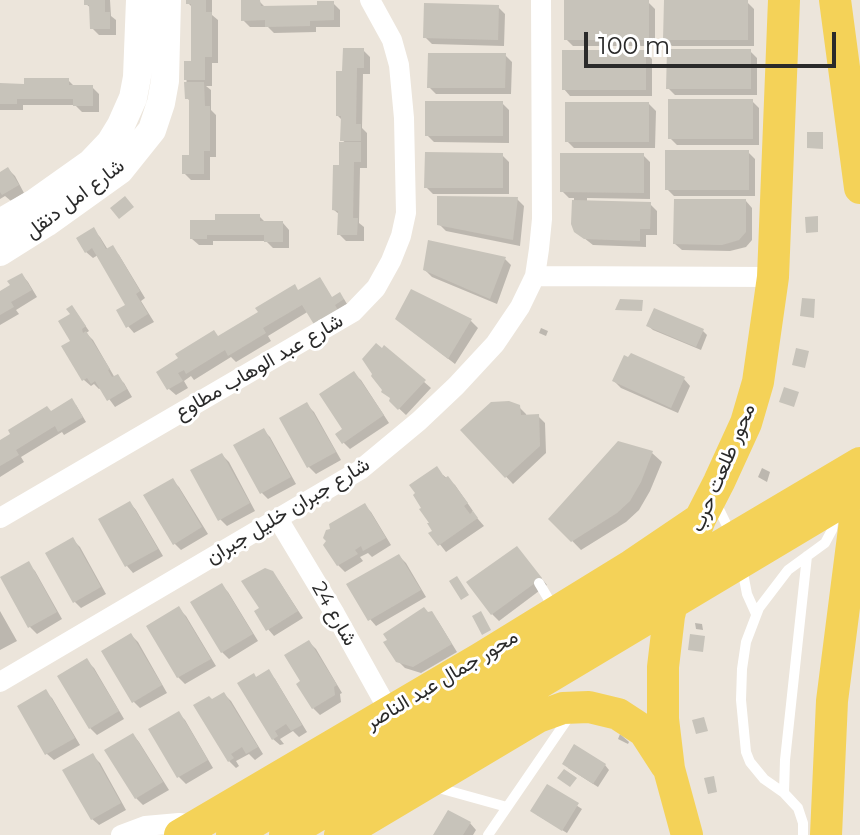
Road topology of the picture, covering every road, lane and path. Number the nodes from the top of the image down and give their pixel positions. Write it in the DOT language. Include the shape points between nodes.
graph roads {
  1 [pos="140,0"];
  2 [pos="167,0"];
  3 [pos="370,0"];
  4 [pos="541,0"];
  5 [pos="784,0"];
  6 [pos="835,0"];
  7 [pos="853,78"];
  8 [pos="857,148"];
  9 [pos="860,188"];
  10 [pos="0,223"];
  11 [pos="0,252"];
  12 [pos="535,276"];
  13 [pos="773,277"];
  14 [pos="860,463"];
  15 [pos="860,482"];
  16 [pos="860,491"];
  17 [pos="706,507"];
  18 [pos="0,518"];
  19 [pos="278,519"];
  20 [pos="833,523"];
  21 [pos="807,556"];
  22 [pos="539,583"];
  23 [pos="756,614"];
  24 [pos="549,616"];
  25 [pos="860,629"];
  26 [pos="486,674"];
  27 [pos="0,682"];
  28 [pos="832,701"];
  29 [pos="576,707"];
  30 [pos="389,711"];
  31 [pos="669,769"];
  32 [pos="425,784"];
  33 [pos="784,793"];
  34 [pos="507,807"];
  35 [pos="189,830"];
  36 [pos="353,832"];
  37 [pos="121,835"];
  38 [pos="232,835"];
  39 [pos="285,835"];
  40 [pos="488,835"];
  41 [pos="687,835"];
  42 [pos="803,835"];
  43 [pos="826,835"];
  1 -- 10 [label="street, شارع امل دنقل" via="133,98 110,143 91,163"];
  2 -- 11 [label="street, شارع امل دنقل" via="165,81 152,130 120,170"];
  3 -- 18 [label="street, شارع عبد الوهاب مطاوع" via="399,65 406,213 376,288 353,312"];
  4 -- 12 [label="street, شارع جبران خليل جبران" via="542,219"];
  5 -- 13 [label="main road, محور طلعت حرب"];
  6 -- 7 [label="main road"];
  7 -- 8 [label="main road"];
  8 -- 9 [label="main road"];
  12 -- 13 [label="street"];
  12 -- 19 [label="street, شارع جبران خليل جبران" via="495,344 419,421 360,470"];
  13 -- 17 [label="main road, محور طلعت حرب" via="758,382 746,423"];
  14 -- 26 [label="main road"];
  15 -- 28 [label="main road"];
  16 -- 26 [label="main road"];
  17 -- 23 [label="lane" via="734,541"];
  17 -- 24 [label="main road, محور جمال عبد الناصر" via="632,565"];
  17 -- 31 [label="main road, محور طلعت حرب" via="681,567 669,616 663,667"];
  19 -- 27 [label="street, شارع جبران خليل جبران"];
  19 -- 30 [label="street, شارع 24"];
  20 -- 21 [label="lane" via="825,543"];
  21 -- 23 [label="lane" via="779,579"];
  21 -- 33 [label="lane"];
  22 -- 24 [label="lane"];
  23 -- 33 [label="lane" via="742,669 744,741 756,770"];
  24 -- 26 [label="main road, محور جمال عبد الناصر"];
  24 -- 29 [label="main road" via="577,656 582,682"];
  25 -- 28 [label="main road"];
  26 -- 30 [label="main road, محور جمال عبد الناصر"];
  26 -- 38 [label="main road"];
  26 -- 39 [label="main road"];
  28 -- 43 [label="main road"];
  29 -- 31 [label="main road" via="604,709 632,722"];
  29 -- 32 [label="main road" via="538,717"];
  29 -- 34 [label="lane"];
  30 -- 35 [label="main road, محور جمال عبد الناصر"];
  31 -- 41 [label="main road, محور طلعت حرب"];
  32 -- 34 [label="lane"];
  32 -- 36 [label="main road"];
  33 -- 42 [label="lane" via="798,808"];
  34 -- 40 [label="lane"];
  35 -- 37 [label="street" via="179,823"];
}
